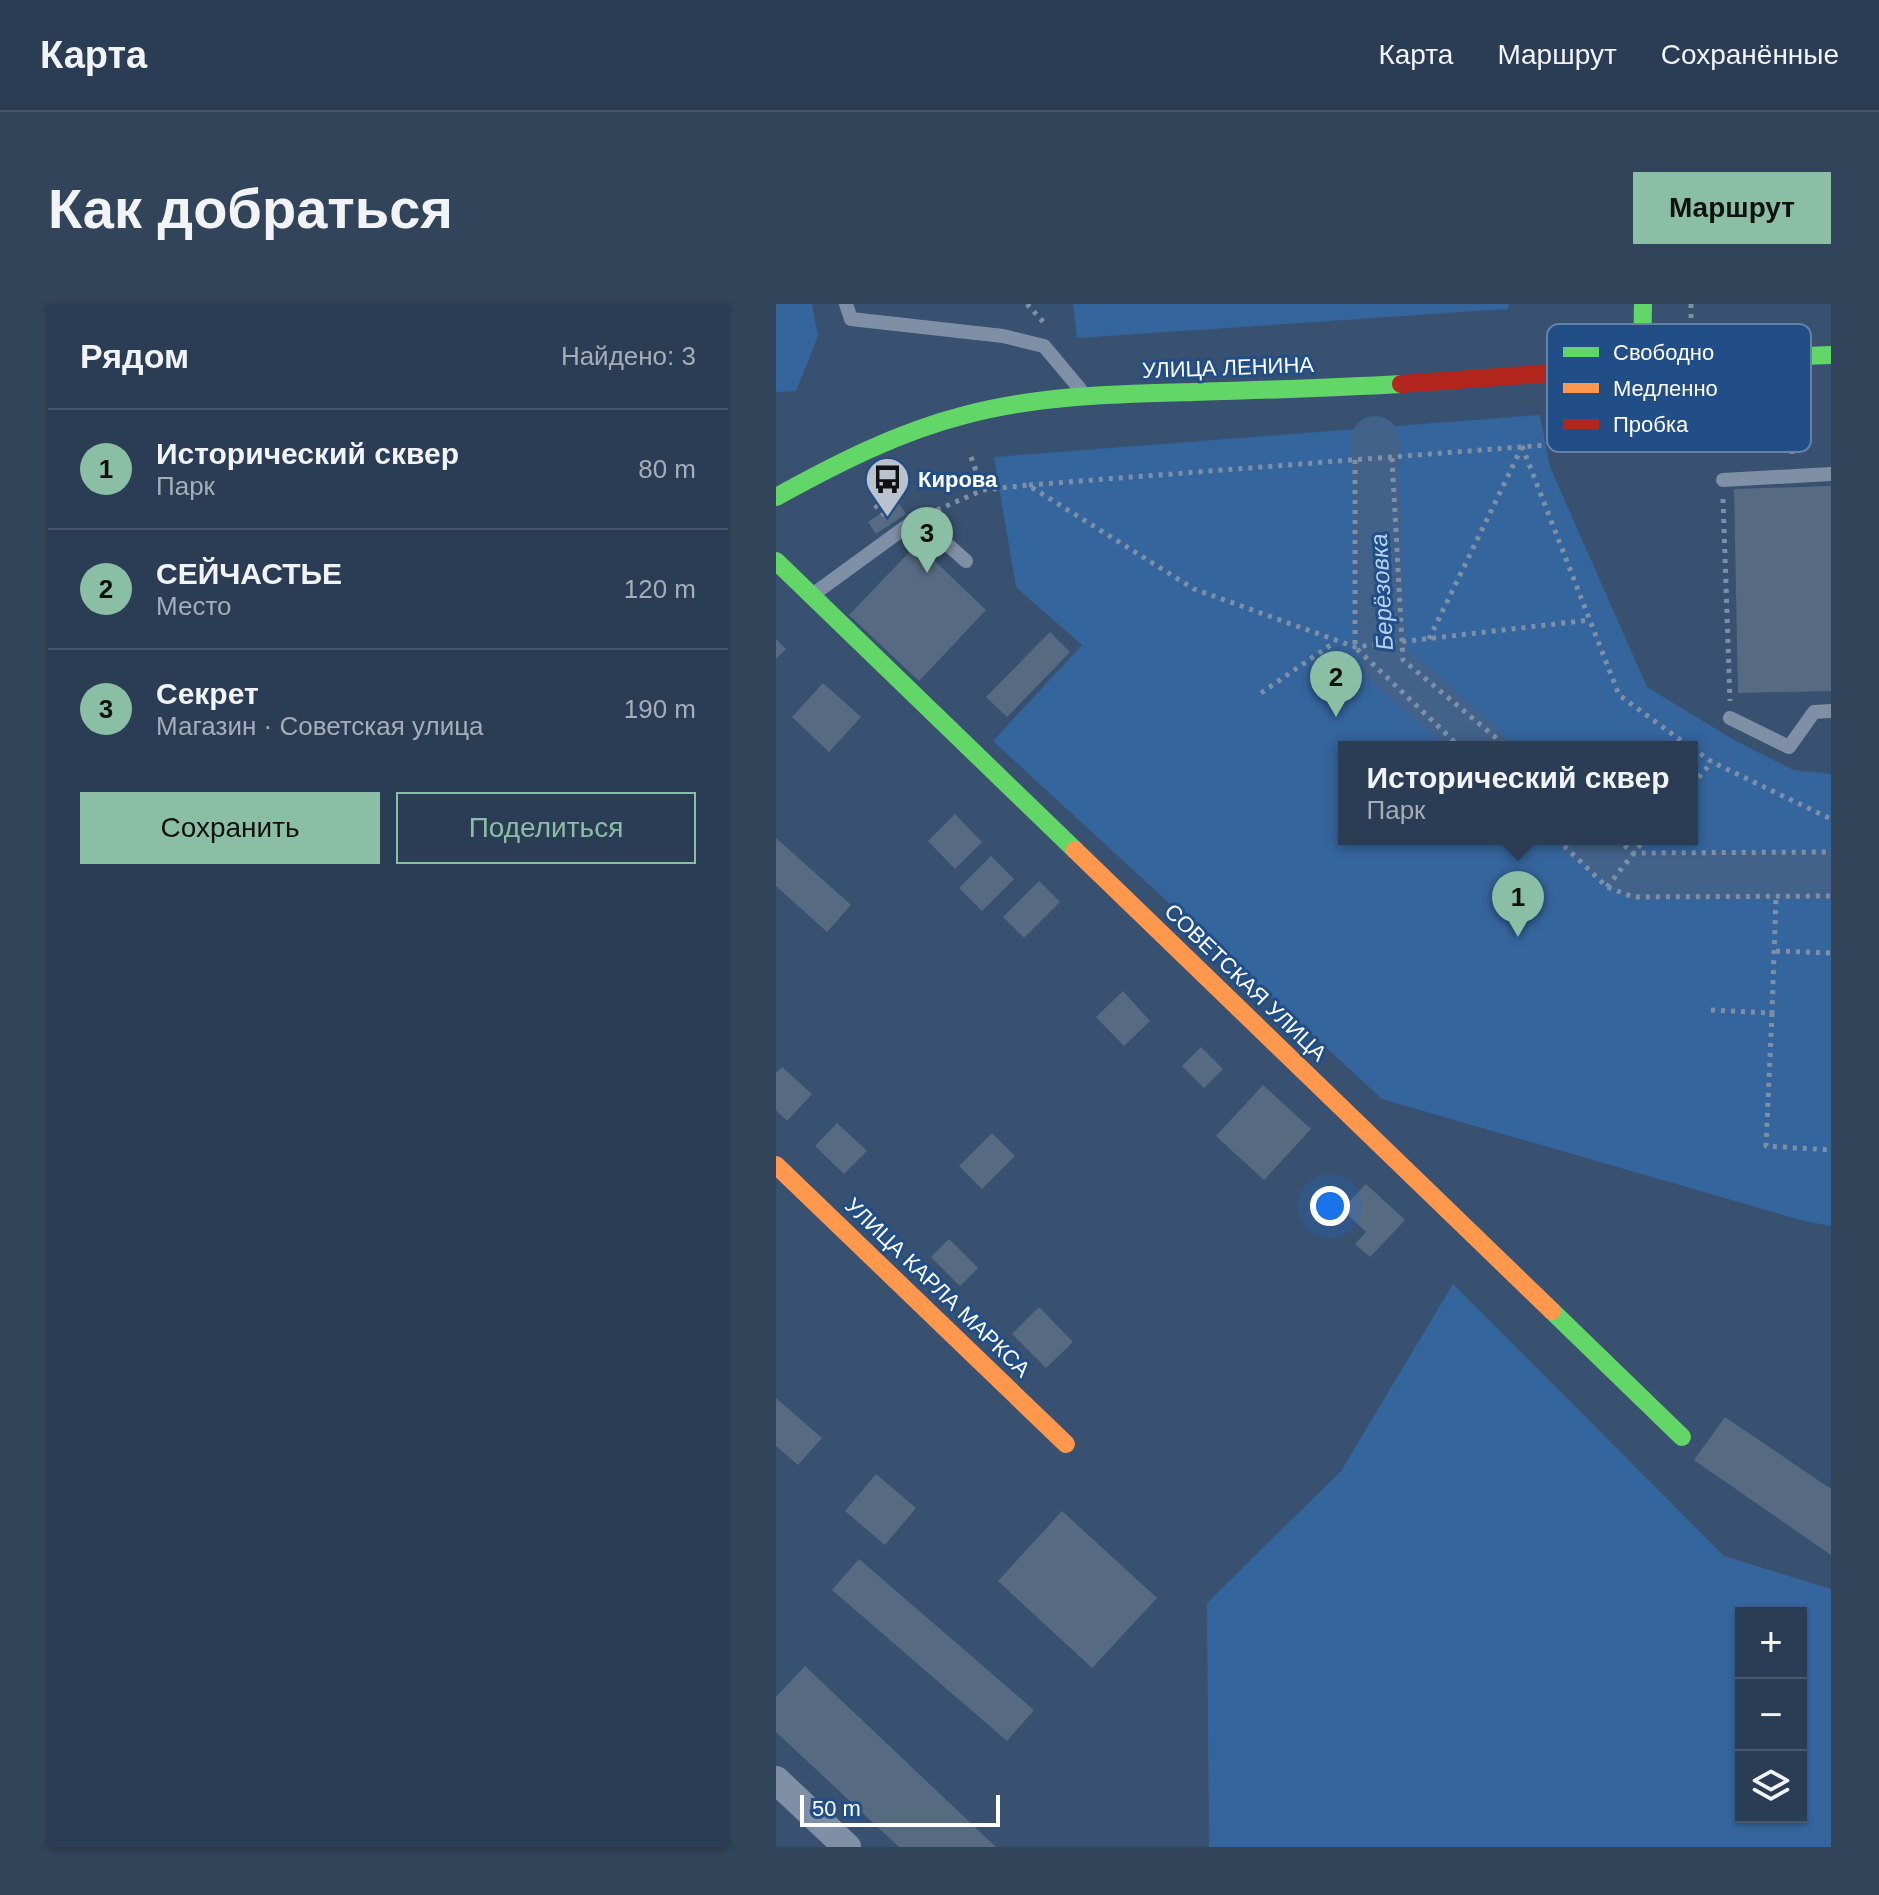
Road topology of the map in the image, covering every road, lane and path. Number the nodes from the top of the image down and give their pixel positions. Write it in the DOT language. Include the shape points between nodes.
graph roads {
  1 [pos="846,304"];
  2 [pos="1643,304"];
  3 [pos="1643,324"];
  4 [pos="1831,355"];
  5 [pos="1811,356"];
  6 [pos="1547,373"];
  7 [pos="1087,397"];
  8 [pos="1547,444"];
  9 [pos="1522,446"];
  10 [pos="971,457"];
  11 [pos="1392,458"];
  12 [pos="1355,460"];
  13 [pos="1831,474"];
  14 [pos="1723,480"];
  15 [pos="1028,485"];
  16 [pos="983,490"];
  17 [pos="776,497"];
  18 [pos="875,505"];
  19 [pos="887,518"];
  20 [pos="918,518"];
  21 [pos="776,561"];
  22 [pos="966,561"];
  23 [pos="812,596"];
  24 [pos="1590,620"];
  25 [pos="1429,639"];
  26 [pos="1336,641"];
  27 [pos="1403,642"];
  28 [pos="1355,647"];
  29 [pos="1261,693"];
  30 [pos="1831,711"];
  31 [pos="1730,718"];
  32 [pos="1454,741"];
  33 [pos="1500,741"];
  34 [pos="1681,741"];
  35 [pos="1698,753"];
  36 [pos="1712,762"];
  37 [pos="1698,778"];
  38 [pos="1831,819"];
  39 [pos="1563,845"];
  40 [pos="1624,845"];
  41 [pos="1640,845"];
  42 [pos="1831,852"];
  43 [pos="1633,853"];
  44 [pos="1607,887"];
  45 [pos="1776,896"];
  46 [pos="1831,896"];
  47 [pos="1776,951"];
  48 [pos="1831,953"];
  49 [pos="1711,1010"];
  50 [pos="1772,1013"];
  51 [pos="1831,1150"];
  52 [pos="776,1165"];
  53 [pos="1682,1437"];
  54 [pos="1066,1444"];
  55 [pos="776,1780"];
  56 [pos="847,1847"];
  1 -- 7 [label="lane" via="851,319 1003,336 1044,346"];
  2 -- 3 [label="street"];
  4 -- 5 [label="street, УЛИЦА ЛЕНИНА"];
  6 -- 7 [label="street, УЛИЦА ЛЕНИНА"];
  7 -- 17 [label="street, УЛИЦА ЛЕНИНА" via="994,408 905,432"];
  8 -- 9 [label="path"];
  9 -- 11 [label="path"];
  9 -- 24 [label="path"];
  9 -- 25 [label="path"];
  10 -- 16 [label="path"];
  11 -- 12 [label="path"];
  11 -- 27 [label="path"];
  12 -- 15 [label="path"];
  12 -- 28 [label="path"];
  13 -- 14 [label="lane"];
  14 -- 31 [label="path"];
  15 -- 16 [label="path"];
  15 -- 26 [label="path" via="1194,589"];
  16 -- 20 [label="path"];
  18 -- 19 [label="path"];
  20 -- 22 [label="lane"];
  20 -- 23 [label="lane"];
  21 -- 23 [label="street, СОВЕТСКАЯ УЛИЦА"];
  23 -- 53 [label="street, СОВЕТСКАЯ УЛИЦА" via="1031,797"];
  24 -- 25 [label="path"];
  24 -- 34 [label="path" via="1619,695"];
  25 -- 27 [label="path"];
  26 -- 28 [label="path"];
  26 -- 29 [label="path"];
  27 -- 28 [label="path"];
  27 -- 33 [label="path" via="1403,660"];
  28 -- 32 [label="path"];
  30 -- 31 [label="lane" via="1814,712 1789,747"];
  35 -- 36 [label="path"];
  36 -- 37 [label="path"];
  36 -- 38 [label="path"];
  39 -- 44 [label="path"];
  40 -- 43 [label="path"];
  41 -- 43 [label="path"];
  42 -- 43 [label="path"];
  43 -- 44 [label="path"];
  44 -- 45 [label="path" via="1633,897"];
  45 -- 46 [label="path"];
  45 -- 47 [label="path"];
  47 -- 48 [label="path"];
  47 -- 50 [label="path"];
  49 -- 50 [label="path"];
  50 -- 51 [label="path" via="1766,1146"];
  52 -- 54 [label="street, УЛИЦА КАРЛА МАРКСА"];
  55 -- 56 [label="street"];
}
